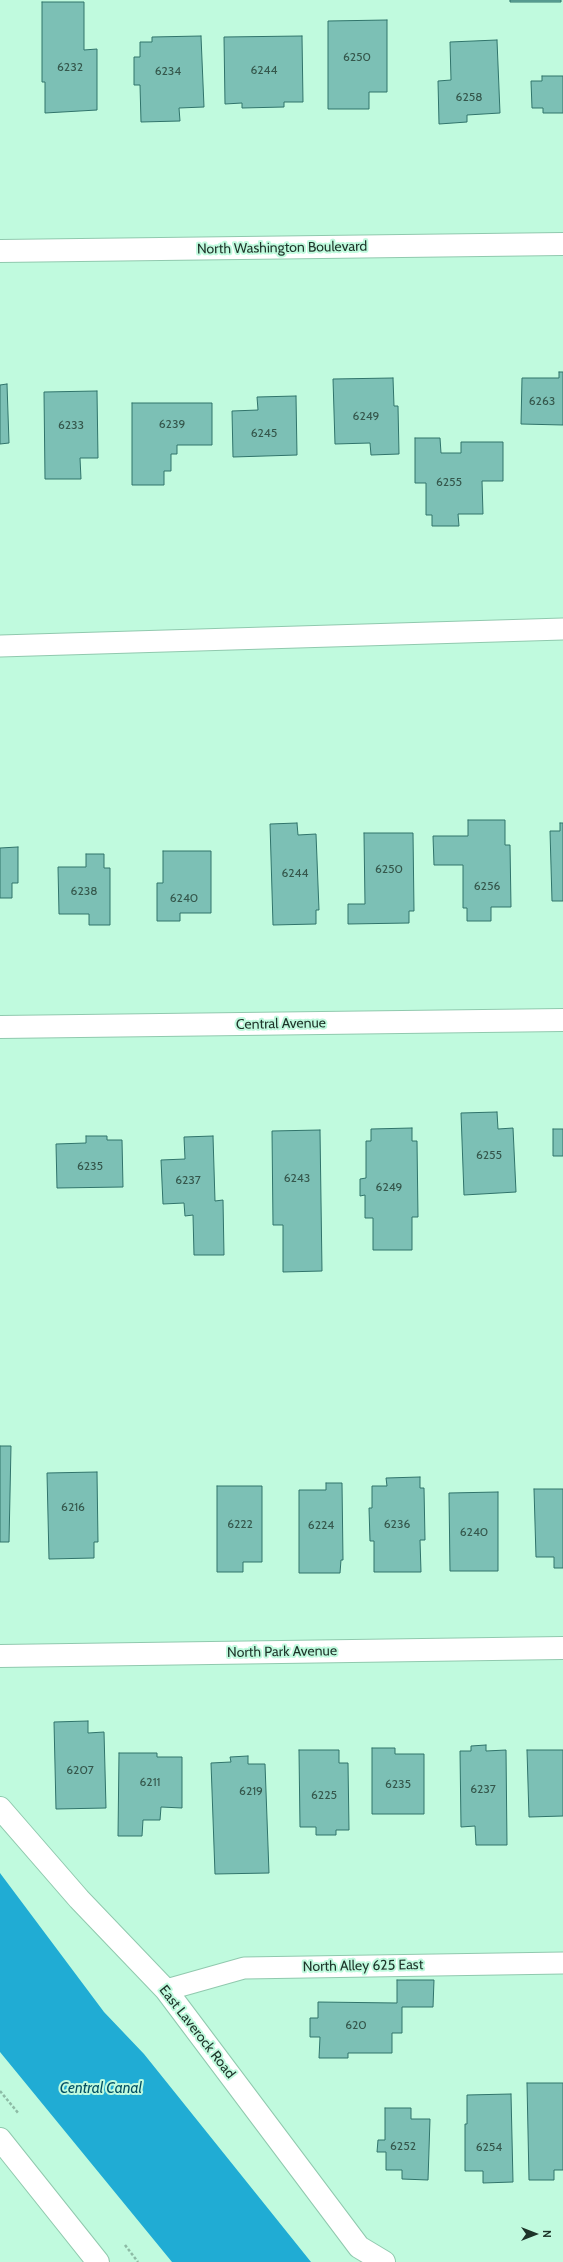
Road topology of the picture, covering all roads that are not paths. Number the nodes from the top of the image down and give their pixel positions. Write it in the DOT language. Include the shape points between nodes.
graph roads {
  1 [pos="563,244"];
  2 [pos="0,251"];
  3 [pos="563,629"];
  4 [pos="0,646"];
  5 [pos="563,1020"];
  6 [pos="0,1027"];
  7 [pos="563,1648"];
  8 [pos="0,1656"];
  9 [pos="0,1808"];
  10 [pos="563,1963"];
  11 [pos="166,1990"];
  12 [pos="0,2139"];
  13 [pos="98,2262"];
  14 [pos="384,2262"];
  1 -- 2 [label="street, North Washington Boulevard"];
  3 -- 4 [label="lane"];
  5 -- 6 [label="street, Central Avenue"];
  7 -- 8 [label="street, North Park Avenue"];
  9 -- 11 [label="street, East Laverock Road" via="79,1899"];
  10 -- 11 [label="lane, North Alley 625 East" via="244,1968"];
  11 -- 14 [label="street, East Laverock Road" via="359,2247"];
  12 -- 13 [label="street"];
}
